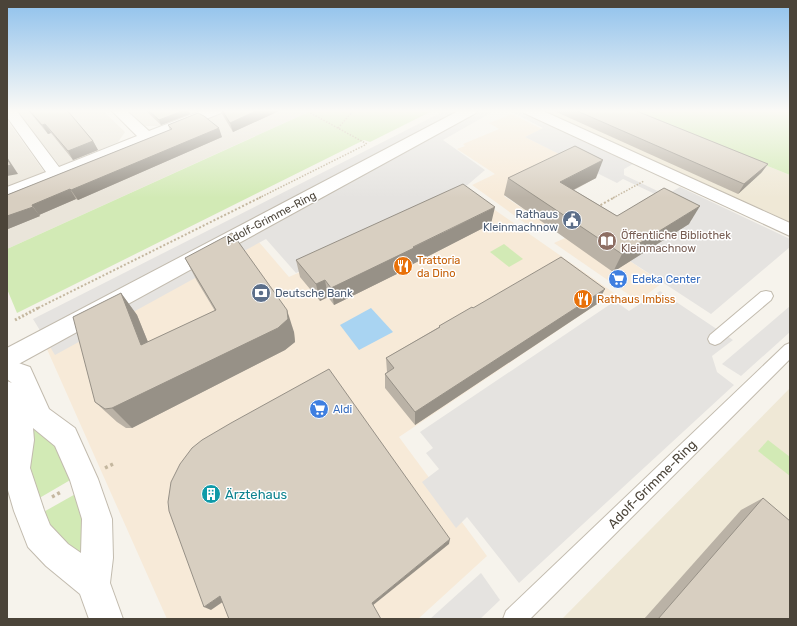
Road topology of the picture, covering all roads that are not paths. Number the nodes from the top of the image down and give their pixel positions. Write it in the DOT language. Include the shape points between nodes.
graph roads {
  1 [pos="30,139"];
  2 [pos="141,139"];
  3 [pos="417,139"];
  4 [pos="589,139"];
  5 [pos="56,174"];
  6 [pos="7,193"];
  7 [pos="790,230"];
  8 [pos="766,296"];
  9 [pos="715,339"];
  10 [pos="790,349"];
  11 [pos="7,359"];
  12 [pos="7,368"];
  13 [pos="7,392"];
  14 [pos="93,583"];
  15 [pos="106,619"];
  16 [pos="514,619"];
  1 -- 5 [label="street"];
  2 -- 5 [label="street"];
  3 -- 11 [label="street, Adolf-Grimme-Ring"];
  4 -- 7 [label="street" via="662,171 689,188"];
  5 -- 6 [label="street"];
  8 -- 9 [label="lane"];
  10 -- 16 [label="lane, Adolf-Grimme-Ring"];
  12 -- 14 [label="street" via="21,374 40,418 65,437 84,479 97,519 97,558"];
  13 -- 14 [label="street" via="19,426 16,468 29,511 40,536 57,555"];
  14 -- 15 [label="street"];
}
